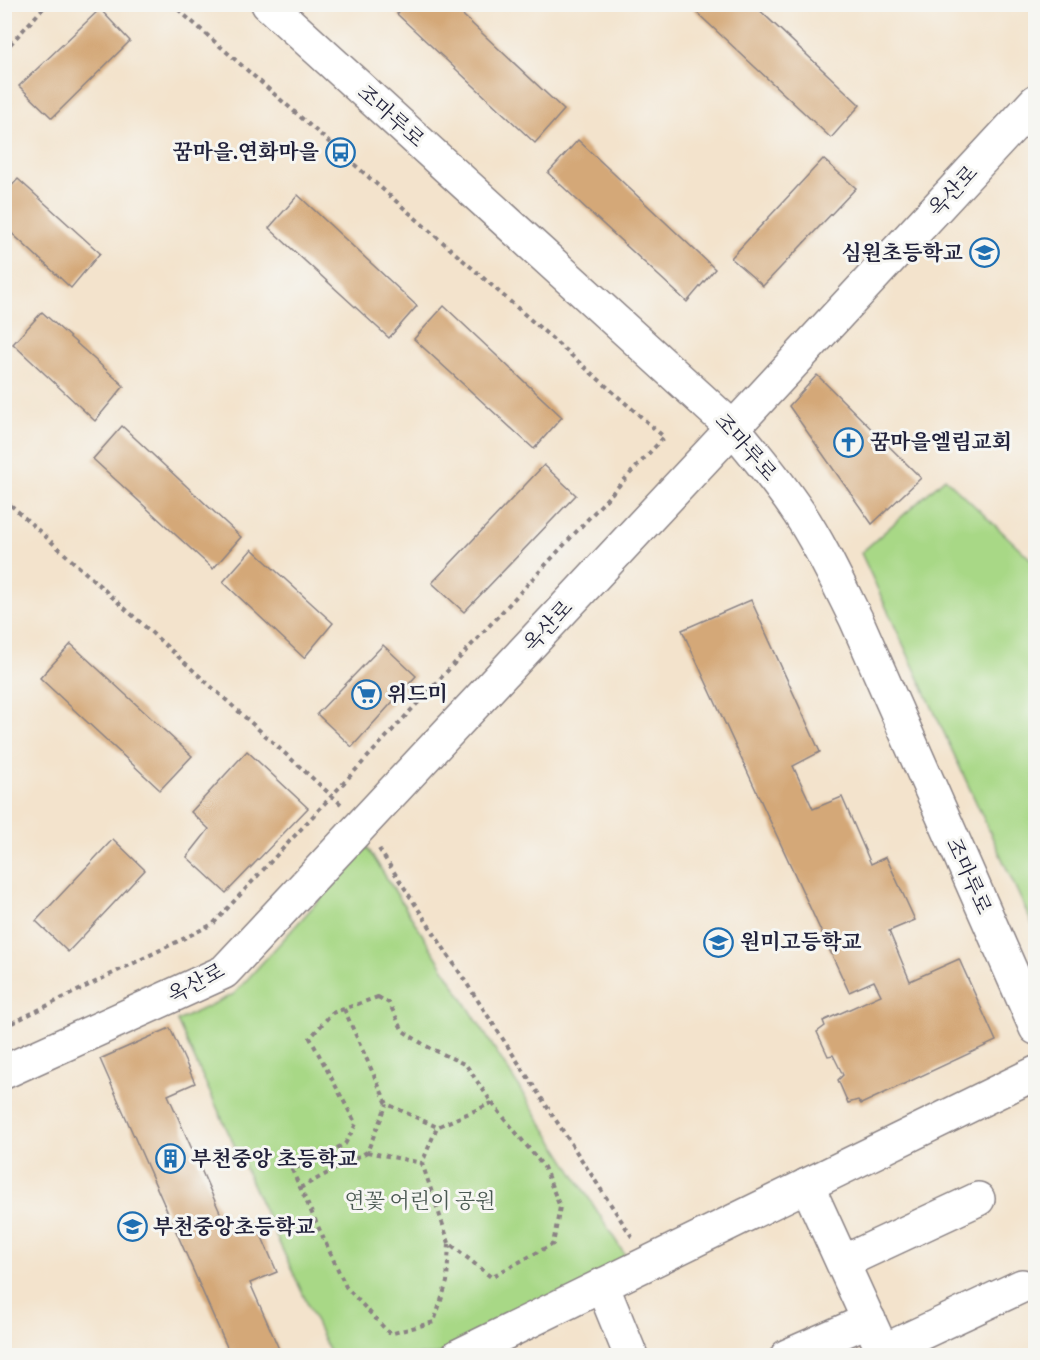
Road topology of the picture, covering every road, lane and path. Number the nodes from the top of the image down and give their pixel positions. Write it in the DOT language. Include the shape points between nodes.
graph roads {
  1 [pos="47,4"];
  2 [pos="172,4"];
  3 [pos="268,4"];
  4 [pos="4,51"];
  5 [pos="1035,101"];
  6 [pos="733,428"];
  7 [pos="344,1009"];
  8 [pos="4,1027"];
  9 [pos="1035,1028"];
  10 [pos="4,1072"];
  11 [pos="1035,1073"];
  12 [pos="492,1103"];
  13 [pos="387,1104"];
  14 [pos="437,1127"];
  15 [pos="367,1152"];
  16 [pos="422,1163"];
  17 [pos="807,1185"];
  18 [pos="300,1188"];
  19 [pos="978,1199"];
  20 [pos="449,1243"];
  21 [pos="843,1262"];
  22 [pos="602,1285"];
  23 [pos="1022,1286"];
  24 [pos="869,1320"];
  25 [pos="884,1353"];
  26 [pos="458,1356"];
  27 [pos="631,1356"];
  28 [pos="787,1356"];
  1 -- 4 [label="path"];
  2 -- 8 [label="path" via="664,437 213,924"];
  3 -- 6 [label="street, 조마루로"];
  5 -- 6 [label="street, 옥산로"];
  6 -- 9 [label="street, 조마루로" via="799,513 827,561"];
  6 -- 10 [label="street, 옥산로" via="224,972"];
  7 -- 12 [label="path" via="378,997 389,1003 403,1030 466,1065"];
  7 -- 13 [label="path"];
  7 -- 18 [label="path" via="332,1013 310,1038 356,1124 345,1144 292,1170"];
  11 -- 17 [label="street"];
  12 -- 14 [label="path"];
  12 -- 20 [label="path" via="544,1167 561,1207 553,1244 491,1277"];
  13 -- 14 [label="path"];
  13 -- 15 [label="path"];
  14 -- 16 [label="path"];
  15 -- 16 [label="path"];
  15 -- 18 [label="path"];
  16 -- 20 [label="path"];
  17 -- 21 [label="street"];
  17 -- 22 [label="street"];
  18 -- 20 [label="path" via="346,1287 390,1334 434,1322 447,1281"];
  19 -- 21 [label="street"];
  21 -- 24 [label="street"];
  22 -- 26 [label="street"];
  22 -- 27 [label="street"];
  23 -- 25 [label="street"];
  24 -- 25 [label="street"];
  24 -- 28 [label="street"];
}
